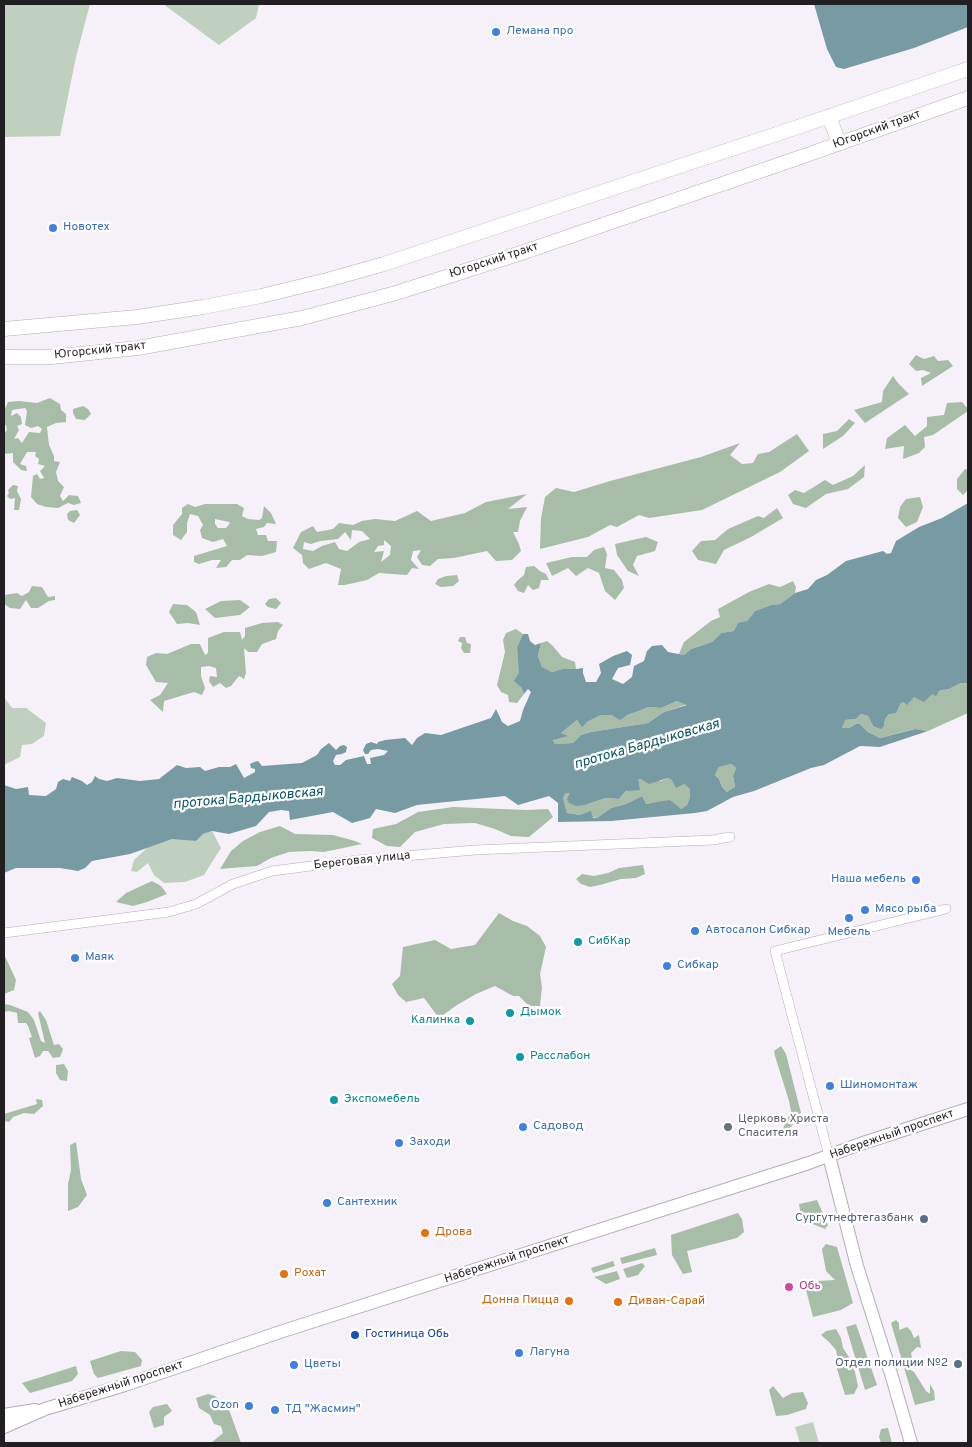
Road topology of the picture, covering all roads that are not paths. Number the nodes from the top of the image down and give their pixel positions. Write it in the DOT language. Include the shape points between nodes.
graph roads {
  1 [pos="968,69"];
  2 [pos="968,98"];
  3 [pos="829,116"];
  4 [pos="839,143"];
  5 [pos="4,329"];
  6 [pos="4,357"];
  7 [pos="730,837"];
  8 [pos="946,909"];
  9 [pos="4,932"];
  10 [pos="968,1110"];
  11 [pos="829,1156"];
  12 [pos="45,1409"];
  13 [pos="4,1414"];
  14 [pos="4,1427"];
  15 [pos="911,1443"];
  1 -- 3 [label="main road"];
  2 -- 4 [label="main road, Югорский тракт"];
  3 -- 4 [label="main road"];
  3 -- 5 [label="main road" via="327,280 203,307 137,317"];
  4 -- 6 [label="main road, Югорский тракт" via="521,253 396,293 302,318 138,348 52,357"];
  7 -- 9 [label="street, Береговая улица" via="475,850 272,871 233,884 196,904 169,912"];
  8 -- 11 [label="street" via="775,951"];
  10 -- 11 [label="main road, Набережный проспект"];
  11 -- 12 [label="main road, Набережный проспект"];
  11 -- 15 [label="main road" via="857,1266"];
  12 -- 13 [label="main road, Набережный проспект"];
  12 -- 14 [label="main road, Набережный проспект"];
}
